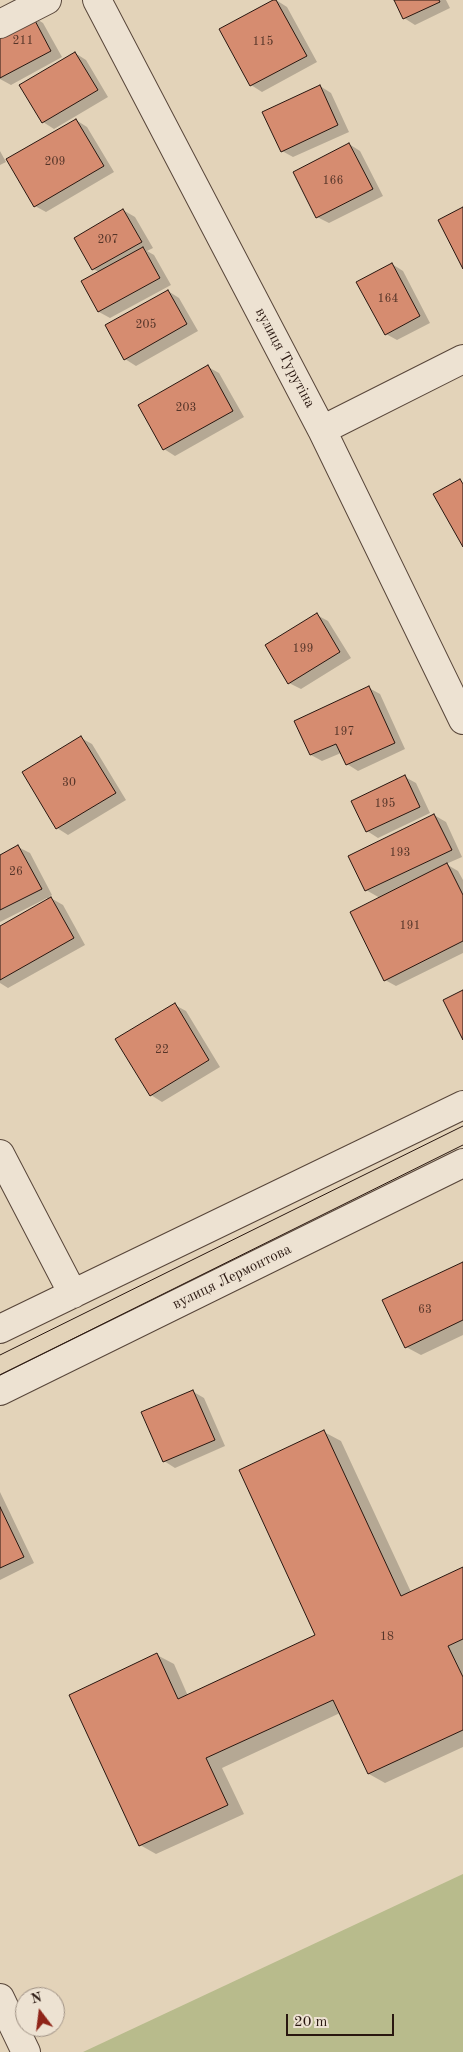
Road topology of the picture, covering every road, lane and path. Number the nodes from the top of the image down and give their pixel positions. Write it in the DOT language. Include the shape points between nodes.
graph roads {
  1 [pos="47,0"];
  2 [pos="97,0"];
  3 [pos="0,24"];
  4 [pos="463,359"];
  5 [pos="322,430"];
  6 [pos="463,720"];
  7 [pos="463,1105"];
  8 [pos="0,1154"];
  9 [pos="463,1163"];
  10 [pos="73,1294"];
  11 [pos="0,1330"];
  12 [pos="0,1391"];
  13 [pos="0,1998"];
  14 [pos="26,2052"];
  1 -- 3 [label="street"];
  2 -- 5 [label="street, вулиця Турутіна"];
  4 -- 5 [label="street"];
  5 -- 6 [label="street, вулиця Турутіна"];
  7 -- 10 [label="street"];
  8 -- 10 [label="street"];
  9 -- 12 [label="street, вулиця Лермонтова"];
  10 -- 11 [label="street"];
  13 -- 14 [label="street"];
}
